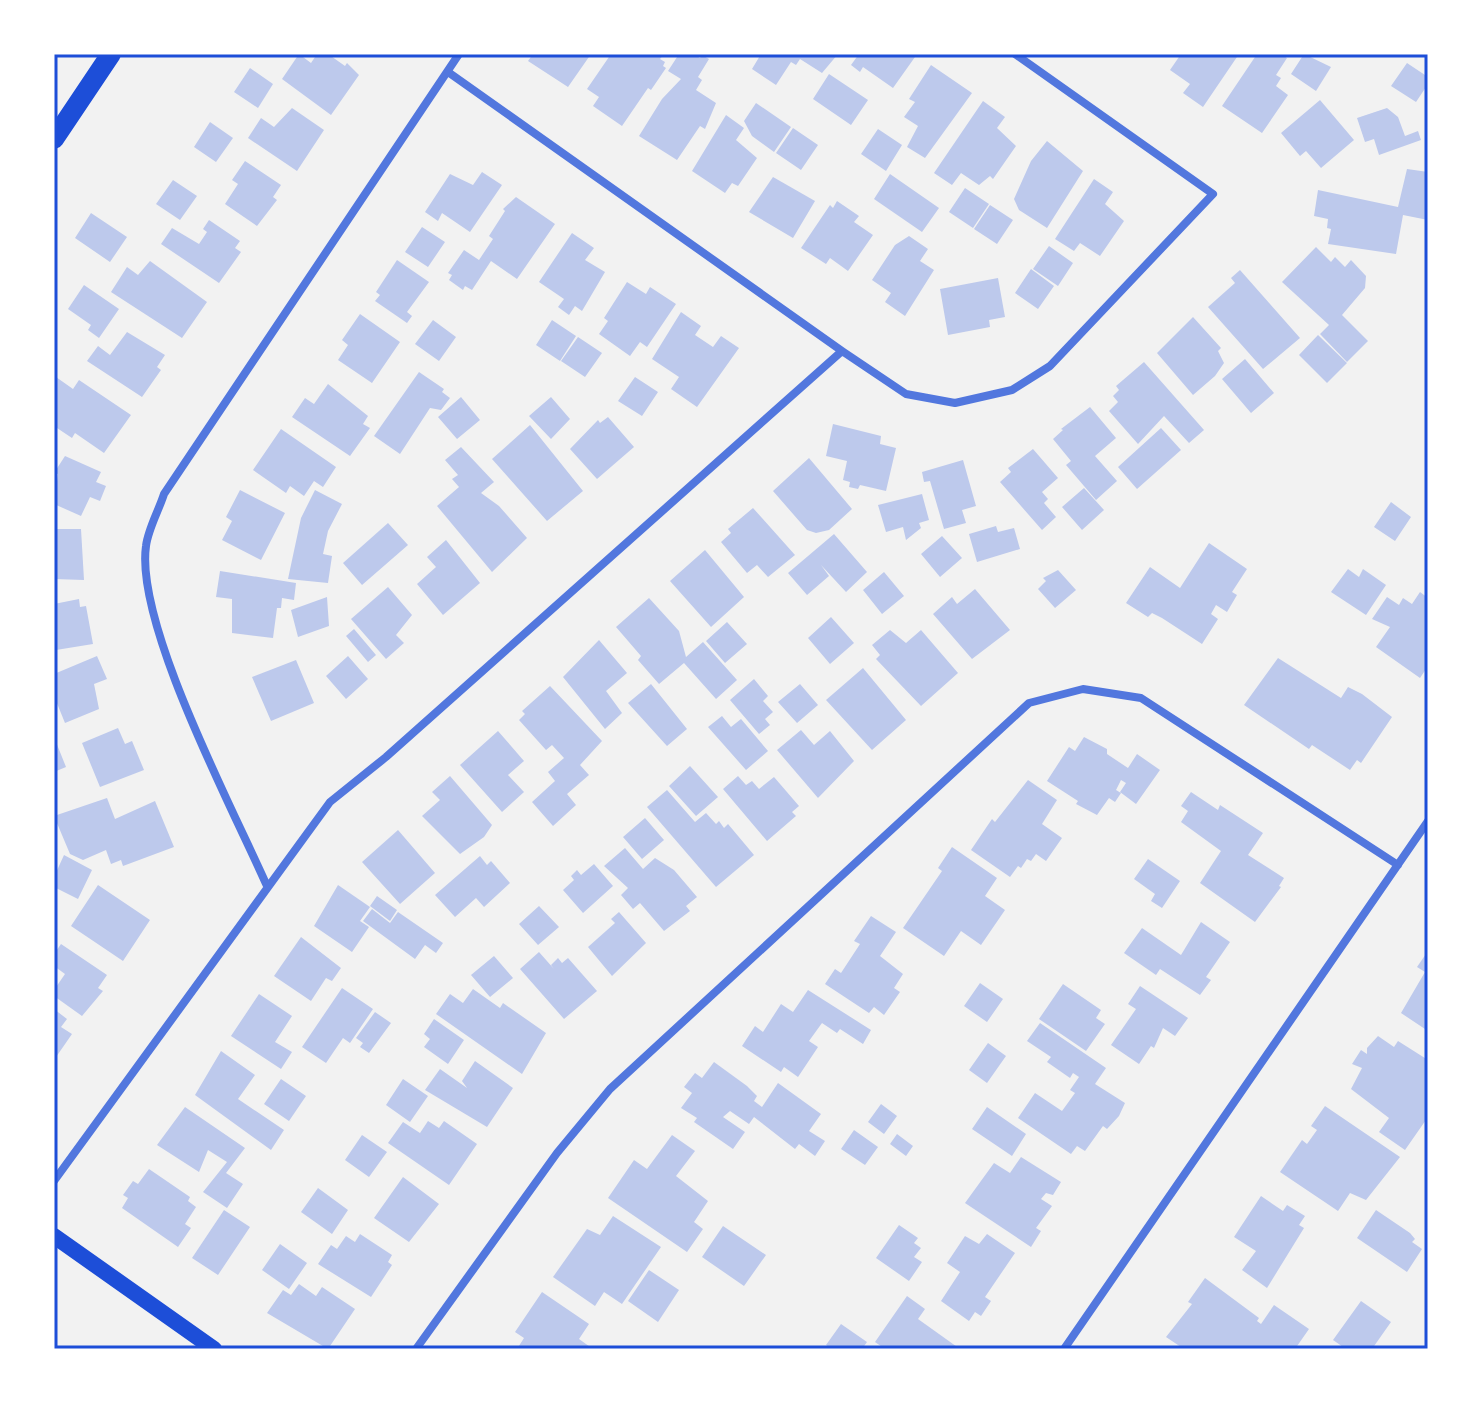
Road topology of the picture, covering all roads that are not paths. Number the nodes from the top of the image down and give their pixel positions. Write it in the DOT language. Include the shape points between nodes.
graph roads {
  1 [pos="111,54"];
  2 [pos="459,54"];
  3 [pos="1015,54"];
  4 [pos="448,72"];
  5 [pos="54,139"];
  6 [pos="842,351"];
  7 [pos="1428,821"];
  8 [pos="1398,865"];
  9 [pos="267,886"];
  10 [pos="54,1181"];
  11 [pos="54,1236"];
  12 [pos="214,1349"];
  13 [pos="416,1349"];
  14 [pos="1064,1349"];
  1 -- 5 [label="main road"];
  2 -- 4 [label="street"];
  3 -- 6 [label="street" via="1213,194 1050,366 1012,390 955,403 906,394"];
  4 -- 6 [label="street"];
  4 -- 9 [label="street" via="164,494 146,546 150,599 169,664"];
  6 -- 9 [label="street" via="330,802"];
  7 -- 8 [label="street"];
  8 -- 13 [label="street" via="1141,698 1083,689 1029,703 610,1089 557,1153"];
  8 -- 14 [label="street"];
  9 -- 10 [label="street"];
  11 -- 12 [label="main road"];
}
